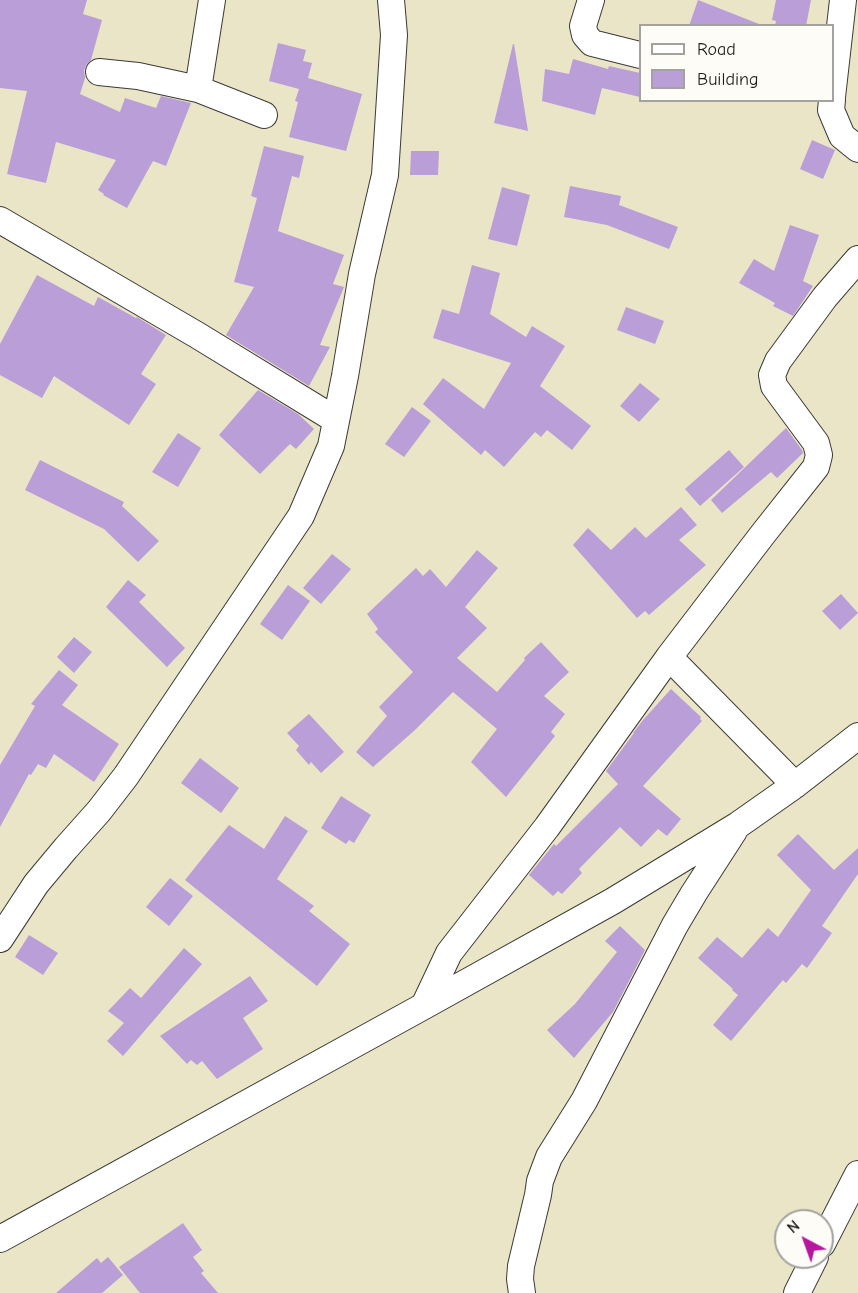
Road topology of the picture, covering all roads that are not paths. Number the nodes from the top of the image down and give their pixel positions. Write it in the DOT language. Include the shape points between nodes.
graph roads {
  1 [pos="212,0"];
  2 [pos="391,0"];
  3 [pos="591,0"];
  4 [pos="843,0"];
  5 [pos="639,54"];
  6 [pos="99,72"];
  7 [pos="834,80"];
  8 [pos="198,89"];
  9 [pos="832,102"];
  10 [pos="264,115"];
  11 [pos="858,149"];
  12 [pos="0,220"];
  13 [pos="858,259"];
  14 [pos="336,420"];
  15 [pos="669,657"];
  16 [pos="858,736"];
  17 [pos="795,785"];
  18 [pos="738,825"];
  19 [pos="0,939"];
  20 [pos="424,1006"];
  21 [pos="858,1174"];
  22 [pos="834,1221"];
  23 [pos="0,1239"];
  24 [pos="809,1269"];
  25 [pos="522,1293"];
  26 [pos="797,1293"];
  1 -- 8 [label="street"];
  2 -- 14 [label="street" via="394,35 385,175 362,274"];
  3 -- 5 [label="street" via="584,26 592,44"];
  4 -- 7 [label="street"];
  6 -- 8 [label="street"];
  8 -- 10 [label="street"];
  9 -- 11 [label="street" via="842,136"];
  12 -- 14 [label="street"];
  13 -- 15 [label="street" via="825,297 772,375 774,386 816,443 816,467"];
  14 -- 19 [label="street" via="331,446 301,516 126,776 36,885"];
  15 -- 17 [label="street"];
  15 -- 20 [label="street" via="547,827 449,953"];
  16 -- 17 [label="street"];
  17 -- 18 [label="street"];
  18 -- 20 [label="street" via="613,901"];
  18 -- 25 [label="street" via="675,925 584,1101 549,1157 521,1266"];
  20 -- 23 [label="street"];
  21 -- 22 [label="street"];
  24 -- 26 [label="street"];
}
